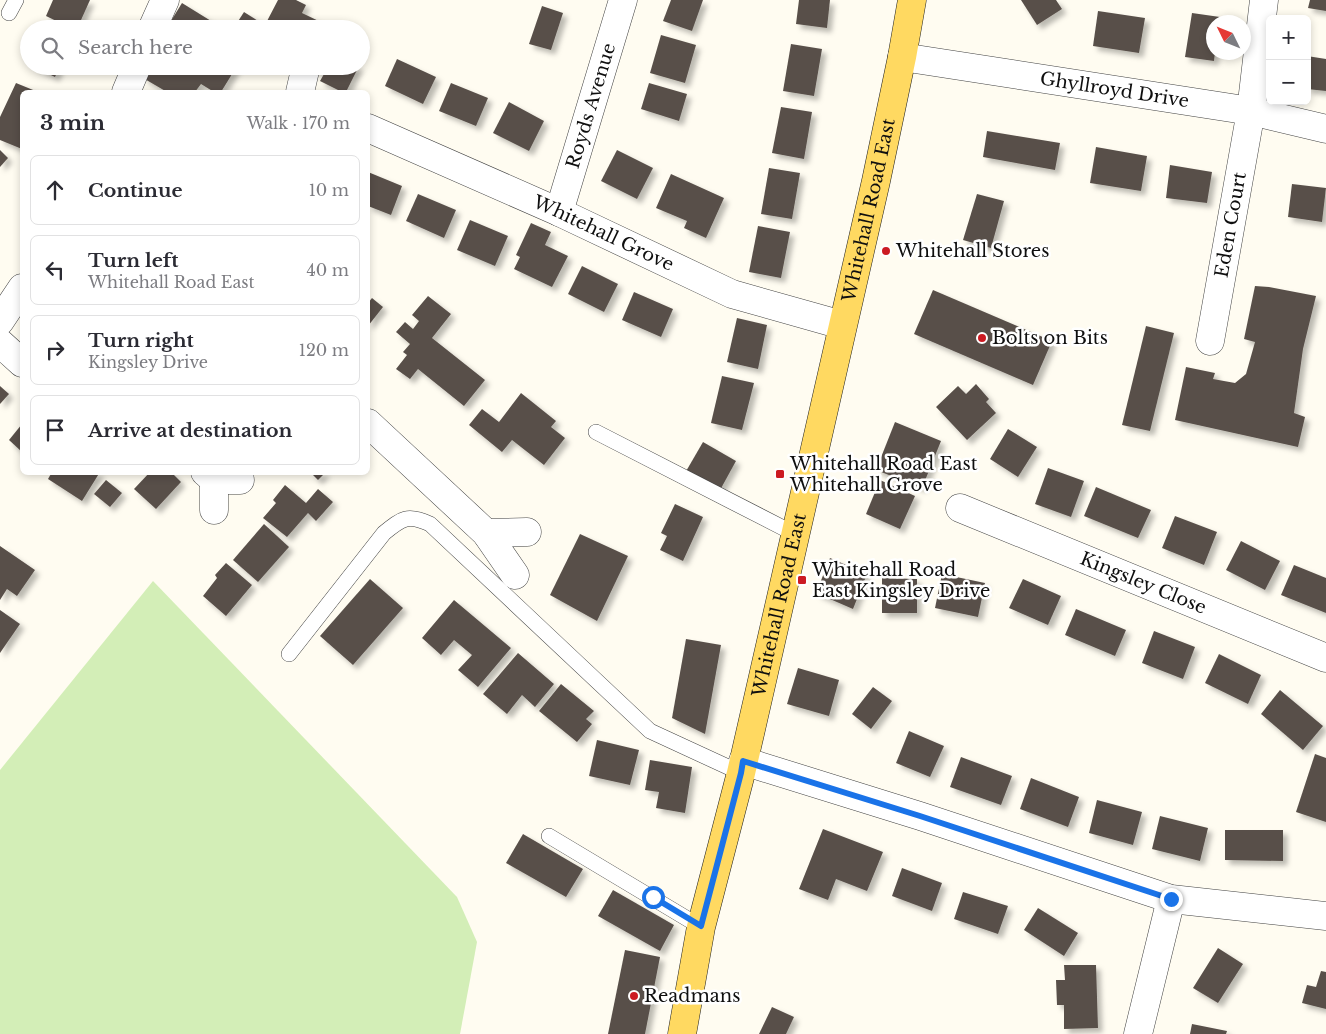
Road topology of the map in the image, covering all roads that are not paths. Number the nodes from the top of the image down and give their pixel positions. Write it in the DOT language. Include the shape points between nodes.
graph roads {
  1 [pos="164,0"];
  2 [pos="623,0"];
  3 [pos="912,0"];
  4 [pos="1264,0"];
  5 [pos="156,20"];
  6 [pos="902,57"];
  7 [pos="133,75"];
  8 [pos="304,75"];
  9 [pos="127,90"];
  10 [pos="300,90"];
  11 [pos="1251,111"];
  12 [pos="1326,128"];
  13 [pos="370,129"];
  14 [pos="559,212"];
  15 [pos="20,291"];
  16 [pos="0,321"];
  17 [pos="842,325"];
  18 [pos="1210,341"];
  19 [pos="0,343"];
  20 [pos="20,361"];
  21 [pos="370,425"];
  22 [pos="596,432"];
  23 [pos="209,476"];
  24 [pos="240,480"];
  25 [pos="960,508"];
  26 [pos="214,510"];
  27 [pos="527,532"];
  28 [pos="486,533"];
  29 [pos="795,534"];
  30 [pos="515,574"];
  31 [pos="289,654"];
  32 [pos="1326,658"];
  33 [pos="742,767"];
  34 [pos="549,836"];
  35 [pos="1171,899"];
  36 [pos="1326,916"];
  37 [pos="701,926"];
  38 [pos="682,1034"];
  39 [pos="1138,1034"];
  1 -- 5 [label="street"];
  2 -- 14 [label="street, Royds Avenue"];
  3 -- 6 [label="main road, Whitehall Road East"];
  4 -- 11 [label="street, Eden Court"];
  6 -- 11 [label="street, Ghyllroyd Drive"];
  6 -- 17 [label="main road, Whitehall Road East"];
  7 -- 9 [label="street"];
  8 -- 10 [label="street"];
  11 -- 12 [label="street, Ghyllroyd Drive"];
  11 -- 18 [label="street, Eden Court"];
  13 -- 14 [label="street, Whitehall Grove"];
  14 -- 17 [label="street, Whitehall Grove" via="732,294"];
  15 -- 16 [label="street"];
  17 -- 29 [label="main road, Whitehall Road East"];
  19 -- 20 [label="street"];
  21 -- 28 [label="street"];
  22 -- 29 [label="lane"];
  23 -- 24 [label="street"];
  23 -- 26 [label="street"];
  25 -- 32 [label="street, Kingsley Close"];
  27 -- 28 [label="street"];
  28 -- 30 [label="street"];
  29 -- 33 [label="main road, Whitehall Road East"];
  31 -- 33 [label="lane" via="384,533 399,520 416,518 430,524 650,731"];
  33 -- 35 [label="street" via="920,816"];
  33 -- 37 [label="main road, Whitehall Road East"];
  34 -- 37 [label="lane"];
  35 -- 36 [label="street"];
  35 -- 39 [label="street"];
  37 -- 38 [label="main road, Whitehall Road East"];
}
